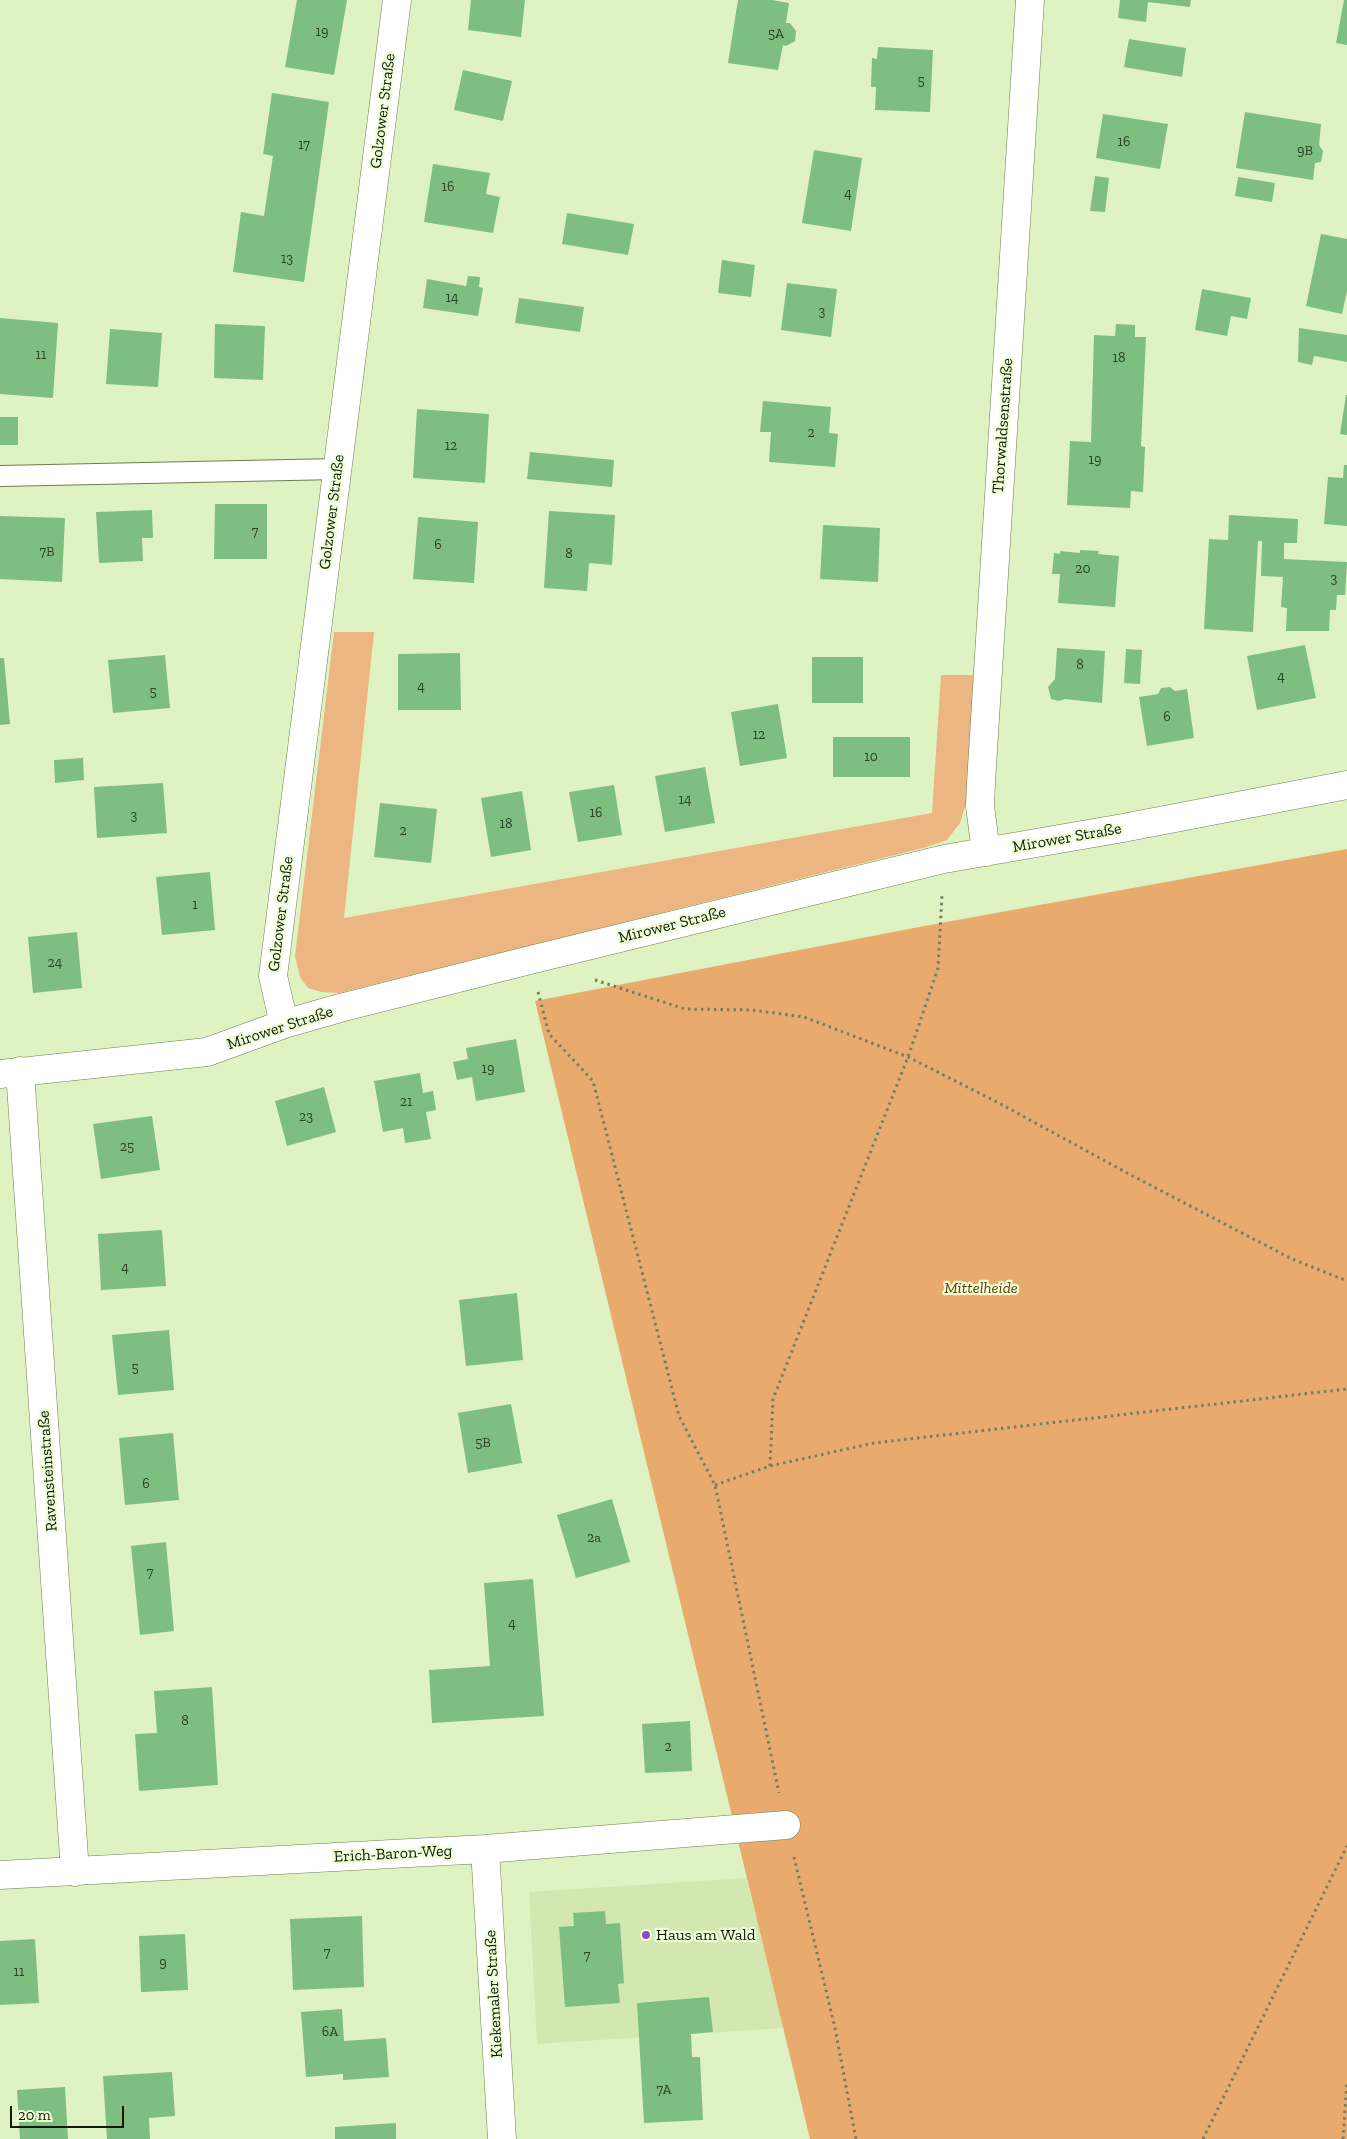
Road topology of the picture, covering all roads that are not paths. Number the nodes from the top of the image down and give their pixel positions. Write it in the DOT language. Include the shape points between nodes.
graph roads {
  1 [pos="397,0"];
  2 [pos="1030,0"];
  3 [pos="338,469"];
  4 [pos="0,476"];
  5 [pos="1347,785"];
  6 [pos="986,852"];
  7 [pos="284,1024"];
  8 [pos="10,1072"];
  9 [pos="786,1825"];
  10 [pos="485,1849"];
  11 [pos="75,1872"];
  12 [pos="0,1875"];
  13 [pos="502,2139"];
  1 -- 3 [label="street, Golzower Straße"];
  2 -- 6 [label="street, Thorwaldsenstraße" via="981,783 980,806"];
  3 -- 4 [label="lane"];
  3 -- 7 [label="street, Golzower Straße" via="273,976"];
  5 -- 6 [label="street, Mirower Straße"];
  6 -- 7 [label="street, Mirower Straße" via="944,859 530,960"];
  7 -- 8 [label="street, Mirower Straße" via="207,1052"];
  8 -- 11 [label="street, Ravensteinstraße"];
  9 -- 10 [label="street, Erich-Baron-Weg"];
  10 -- 11 [label="street, Erich-Baron-Weg"];
  10 -- 13 [label="street, Kiekemaler Straße"];
  11 -- 12 [label="street, Erich-Baron-Weg"];
}
